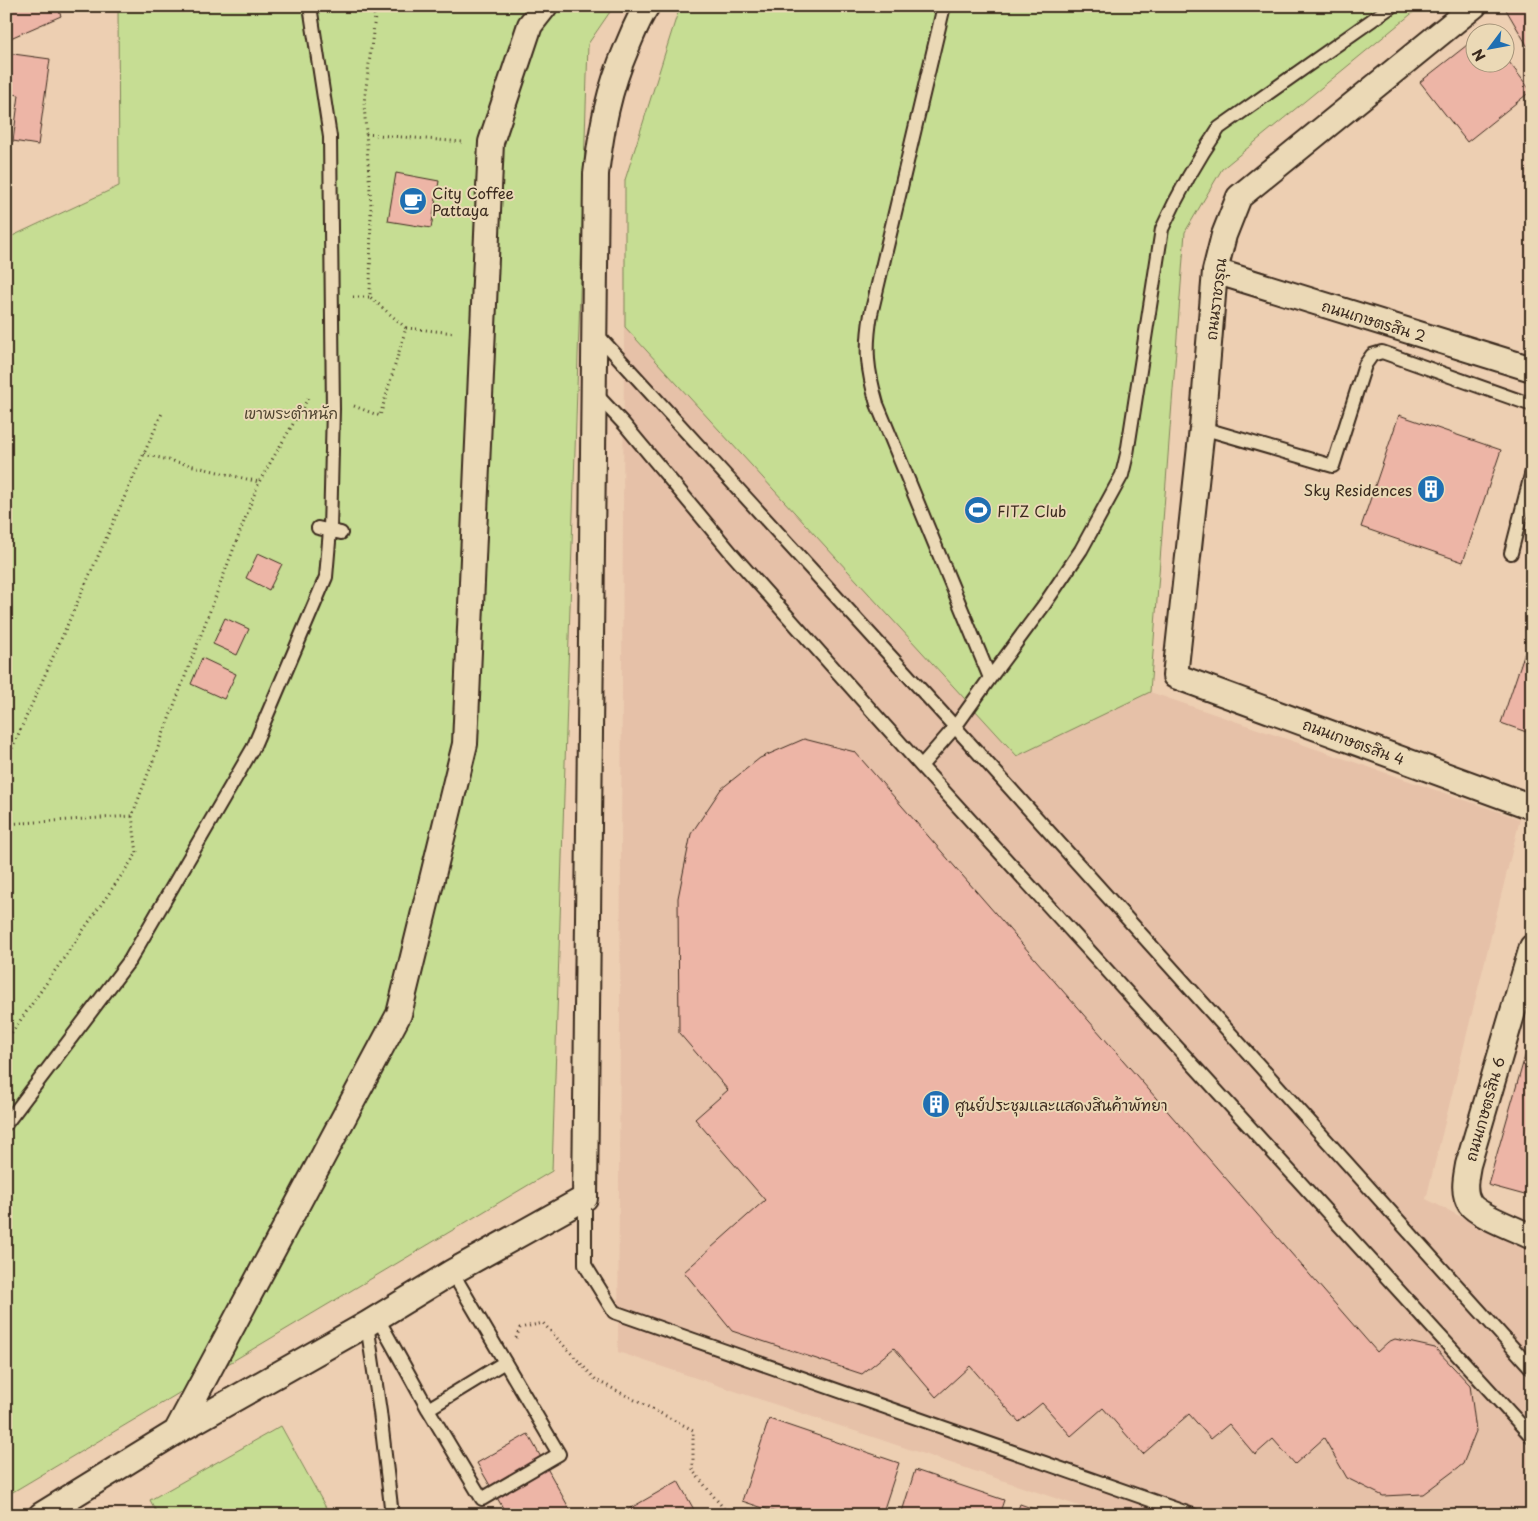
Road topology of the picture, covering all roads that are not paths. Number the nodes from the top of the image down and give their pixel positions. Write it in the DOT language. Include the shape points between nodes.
graph roads {
  1 [pos="310,6"];
  2 [pos="545,6"];
  3 [pos="648,6"];
  4 [pos="944,6"];
  5 [pos="1392,6"];
  6 [pos="1474,6"];
  7 [pos="1216,271"];
  8 [pos="593,330"];
  9 [pos="1532,369"];
  10 [pos="592,390"];
  11 [pos="1532,405"];
  12 [pos="1202,428"];
  13 [pos="1532,472"];
  14 [pos="1511,553"];
  15 [pos="1175,676"];
  16 [pos="990,678"];
  17 [pos="955,727"];
  18 [pos="921,766"];
  19 [pos="1532,807"];
  20 [pos="1532,946"];
  21 [pos="6,1124"];
  22 [pos="585,1198"];
  23 [pos="1532,1237"];
  24 [pos="452,1272"];
  25 [pos="372,1320"];
  26 [pos="505,1362"];
  27 [pos="1532,1369"];
  28 [pos="428,1409"];
  29 [pos="176,1432"];
  30 [pos="1532,1438"];
  31 [pos="41,1515"];
  32 [pos="392,1515"];
  33 [pos="1194,1515"];
  1 -- 21 [label="lane" via="330,137 333,409 326,577 253,748 130,960"];
  2 -- 29 [label="street" via="530,26 491,142 465,744 399,1014"];
  3 -- 8 [label="street" via="638,19 610,91 602,130 596,174"];
  4 -- 16 [label="lane" via="871,314 866,355 877,404"];
  5 -- 16 [label="lane" via="1219,128 1200,155 1162,229 1122,475 1081,550"];
  6 -- 7 [label="street, ถนนราชวรุณ" via="1239,197 1224,235"];
  7 -- 9 [label="street, ถนนเกษตรสิน 2"];
  7 -- 12 [label="street, ถนนราชวรุณ"];
  8 -- 10 [label="street"];
  8 -- 17 [label="lane"];
  10 -- 18 [label="lane" via="733,555"];
  10 -- 22 [label="street"];
  11 -- 12 [label="lane" via="1382,352 1372,355 1365,365 1333,466"];
  12 -- 15 [label="street, ถนนราชวรุณ"];
  13 -- 14 [label="lane"];
  15 -- 19 [label="street, ถนนเกษตรสิน 4"];
  16 -- 17 [label="lane"];
  17 -- 18 [label="lane"];
  17 -- 27 [label="lane"];
  18 -- 30 [label="lane"];
  20 -- 23 [label="street, ถนนเกษตรสิน 6" via="1464,1184 1470,1204 1481,1213"];
  22 -- 24 [label="street"];
  22 -- 33 [label="lane" via="585,1265 614,1312"];
  24 -- 25 [label="street"];
  24 -- 26 [label="lane"];
  25 -- 28 [label="lane"];
  25 -- 29 [label="street"];
  25 -- 32 [label="lane"];
  26 -- 28 [label="lane"];
  26 -- 28 [label="lane" via="560,1454 482,1499"];
  29 -- 31 [label="street"];
}
